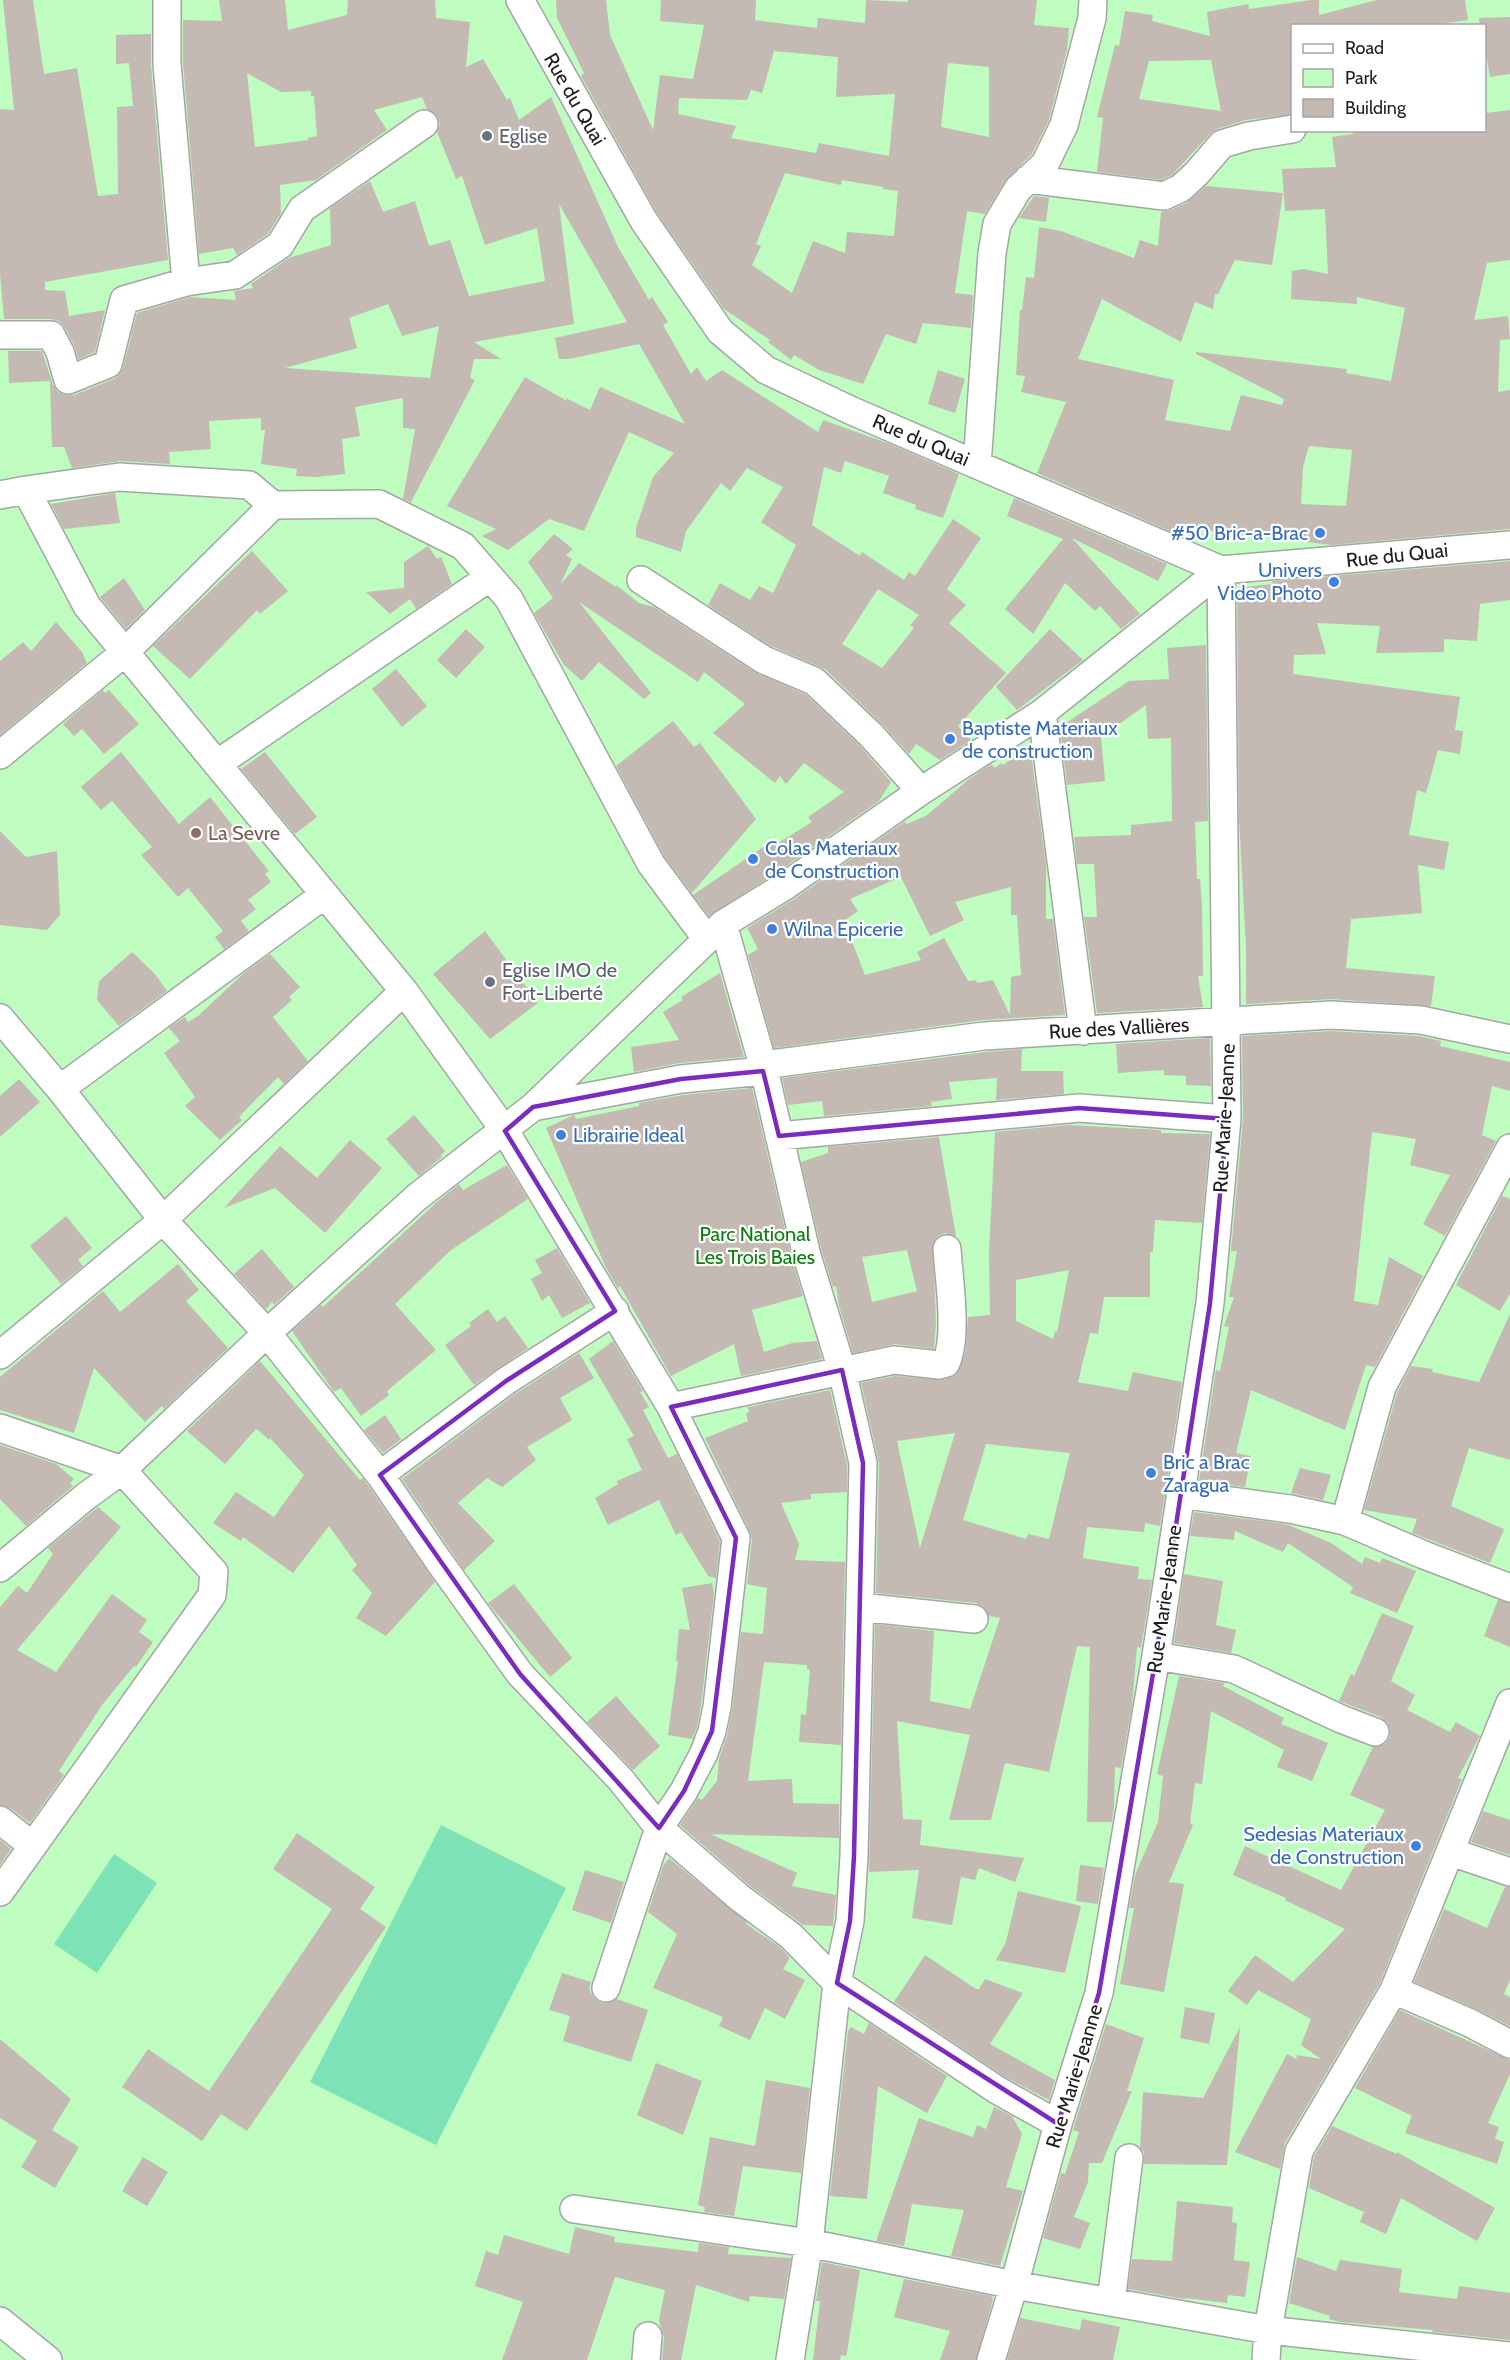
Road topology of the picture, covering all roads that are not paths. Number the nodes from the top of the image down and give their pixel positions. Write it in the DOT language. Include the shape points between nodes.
graph roads {
  1 [pos="166,0"];
  2 [pos="520,0"];
  3 [pos="1093,0"];
  4 [pos="424,124"];
  5 [pos="1291,129"];
  6 [pos="1028,179"];
  7 [pos="186,282"];
  8 [pos="0,335"];
  9 [pos="977,465"];
  10 [pos="26,490"];
  11 [pos="0,495"];
  12 [pos="273,505"];
  13 [pos="1510,545"];
  14 [pos="1221,570"];
  15 [pos="490,577"];
  16 [pos="641,580"];
  17 [pos="125,652"];
  18 [pos="1042,713"];
  19 [pos="0,755"];
  20 [pos="217,764"];
  21 [pos="921,791"];
  22 [pos="324,895"];
  23 [pos="715,931"];
  24 [pos="404,991"];
  25 [pos="0,1018"];
  26 [pos="1228,1023"];
  27 [pos="1083,1031"];
  28 [pos="1510,1039"];
  29 [pos="763,1068"];
  30 [pos="60,1089"];
  31 [pos="533,1107"];
  32 [pos="1227,1119"];
  33 [pos="505,1131"];
  34 [pos="779,1136"];
  35 [pos="1510,1148"];
  36 [pos="163,1220"];
  37 [pos="947,1249"];
  38 [pos="615,1311"];
  39 [pos="267,1333"];
  40 [pos="0,1355"];
  41 [pos="842,1370"];
  42 [pos="671,1407"];
  43 [pos="0,1428"];
  44 [pos="122,1470"];
  45 [pos="380,1475"];
  46 [pos="1180,1494"];
  47 [pos="1345,1521"];
  48 [pos="0,1568"];
  49 [pos="1510,1588"];
  50 [pos="860,1607"];
  51 [pos="974,1619"];
  52 [pos="1156,1656"];
  53 [pos="1510,1703"];
  54 [pos="1375,1732"];
  55 [pos="0,1820"];
  56 [pos="659,1828"];
  57 [pos="33,1846"];
  58 [pos="1451,1852"];
  59 [pos="1510,1872"];
  60 [pos="0,1892"];
  61 [pos="837,1983"];
  62 [pos="606,1988"];
  63 [pos="1394,1990"];
  64 [pos="1510,2044"];
  65 [pos="1058,2124"];
  66 [pos="1129,2158"];
  67 [pos="574,2209"];
  68 [pos="809,2243"];
  69 [pos="1014,2285"];
  70 [pos="1111,2302"];
  71 [pos="0,2321"];
  72 [pos="1268,2331"];
  73 [pos="1472,2356"];
  74 [pos="1510,2356"];
  75 [pos="48,2360"];
  76 [pos="790,2360"];
  77 [pos="991,2360"];
  78 [pos="1266,2360"];
  1 -- 7 [label="street" via="167,64"];
  2 -- 9 [label="street, Rue du Quai" via="644,221 720,331 766,370"];
  3 -- 6 [label="street" via="1092,18 1064,125 1045,164"];
  4 -- 7 [label="street" via="302,209 280,245 234,275"];
  5 -- 6 [label="street" via="1222,144 1197,173 1164,196"];
  6 -- 9 [label="street" via="997,224"];
  7 -- 8 [label="street" via="124,300 108,364 68,380 51,334"];
  9 -- 14 [label="street, Rue du Quai"];
  10 -- 11 [label="street"];
  10 -- 12 [label="street" via="119,477 225,483 249,485"];
  10 -- 17 [label="street" via="87,606"];
  12 -- 15 [label="street" via="379,504 463,546"];
  12 -- 17 [label="street"];
  13 -- 14 [label="street, Rue du Quai"];
  14 -- 18 [label="street"];
  14 -- 26 [label="street, Rue Marie-Jeanne"];
  15 -- 20 [label="street"];
  15 -- 23 [label="street" via="509,598 651,864"];
  16 -- 21 [label="street" via="764,660 814,681 878,742"];
  17 -- 19 [label="street"];
  17 -- 20 [label="street"];
  18 -- 21 [label="street"];
  18 -- 27 [label="street"];
  20 -- 22 [label="street"];
  21 -- 23 [label="street"];
  22 -- 24 [label="street"];
  22 -- 30 [label="street"];
  23 -- 29 [label="street"];
  23 -- 31 [label="street"];
  24 -- 33 [label="street"];
  24 -- 36 [label="street"];
  25 -- 30 [label="street"];
  26 -- 27 [label="street, Rue des Vallières"];
  26 -- 28 [label="street, Rue des Vallières" via="1331,1015 1421,1020"];
  26 -- 32 [label="street, Rue Marie-Jeanne"];
  27 -- 29 [label="street, Rue des Vallières" via="984,1036"];
  29 -- 31 [label="street, Rue des Vallières"];
  29 -- 34 [label="street"];
  30 -- 36 [label="street"];
  31 -- 33 [label="street"];
  32 -- 34 [label="street" via="1079,1108"];
  32 -- 46 [label="street, Rue Marie-Jeanne" via="1210,1304"];
  33 -- 38 [label="street"];
  33 -- 39 [label="street" via="417,1197"];
  34 -- 41 [label="street" via="807,1256"];
  35 -- 47 [label="street" via="1382,1387"];
  36 -- 39 [label="street"];
  36 -- 40 [label="street"];
  37 -- 41 [label="street" via="952,1336 946,1363 894,1360"];
  38 -- 42 [label="street"];
  38 -- 45 [label="street" via="506,1381"];
  39 -- 44 [label="street"];
  39 -- 45 [label="street"];
  41 -- 42 [label="street"];
  41 -- 50 [label="street" via="863,1463"];
  42 -- 56 [label="street" via="736,1538 712,1731 684,1791"];
  43 -- 44 [label="street"];
  44 -- 48 [label="street"];
  44 -- 57 [label="street" via="214,1572 212,1595"];
  45 -- 56 [label="street" via="520,1674 621,1780"];
  46 -- 47 [label="street" via="1279,1507"];
  46 -- 52 [label="street, Rue Marie-Jeanne"];
  47 -- 49 [label="street"];
  50 -- 51 [label="street"];
  50 -- 61 [label="street" via="854,1856 850,1921"];
  52 -- 54 [label="street" via="1234,1669"];
  52 -- 65 [label="street, Rue Marie-Jeanne" via="1099,1993"];
  53 -- 58 [label="street"];
  55 -- 57 [label="street"];
  56 -- 61 [label="street" via="791,1936"];
  56 -- 62 [label="street"];
  57 -- 60 [label="street"];
  58 -- 59 [label="street"];
  58 -- 63 [label="street"];
  61 -- 65 [label="street" via="997,2090"];
  61 -- 68 [label="street"];
  63 -- 64 [label="street"];
  63 -- 72 [label="street" via="1299,2151"];
  65 -- 69 [label="street, Rue Marie-Jeanne"];
  66 -- 70 [label="street"];
  67 -- 68 [label="street"];
  68 -- 69 [label="street"];
  68 -- 76 [label="street"];
  69 -- 70 [label="street"];
  69 -- 77 [label="street, Rue Marie-Jeanne"];
  70 -- 72 [label="street"];
  71 -- 75 [label="street"];
  72 -- 73 [label="street"];
  72 -- 78 [label="street"];
  73 -- 74 [label="street"];
}
